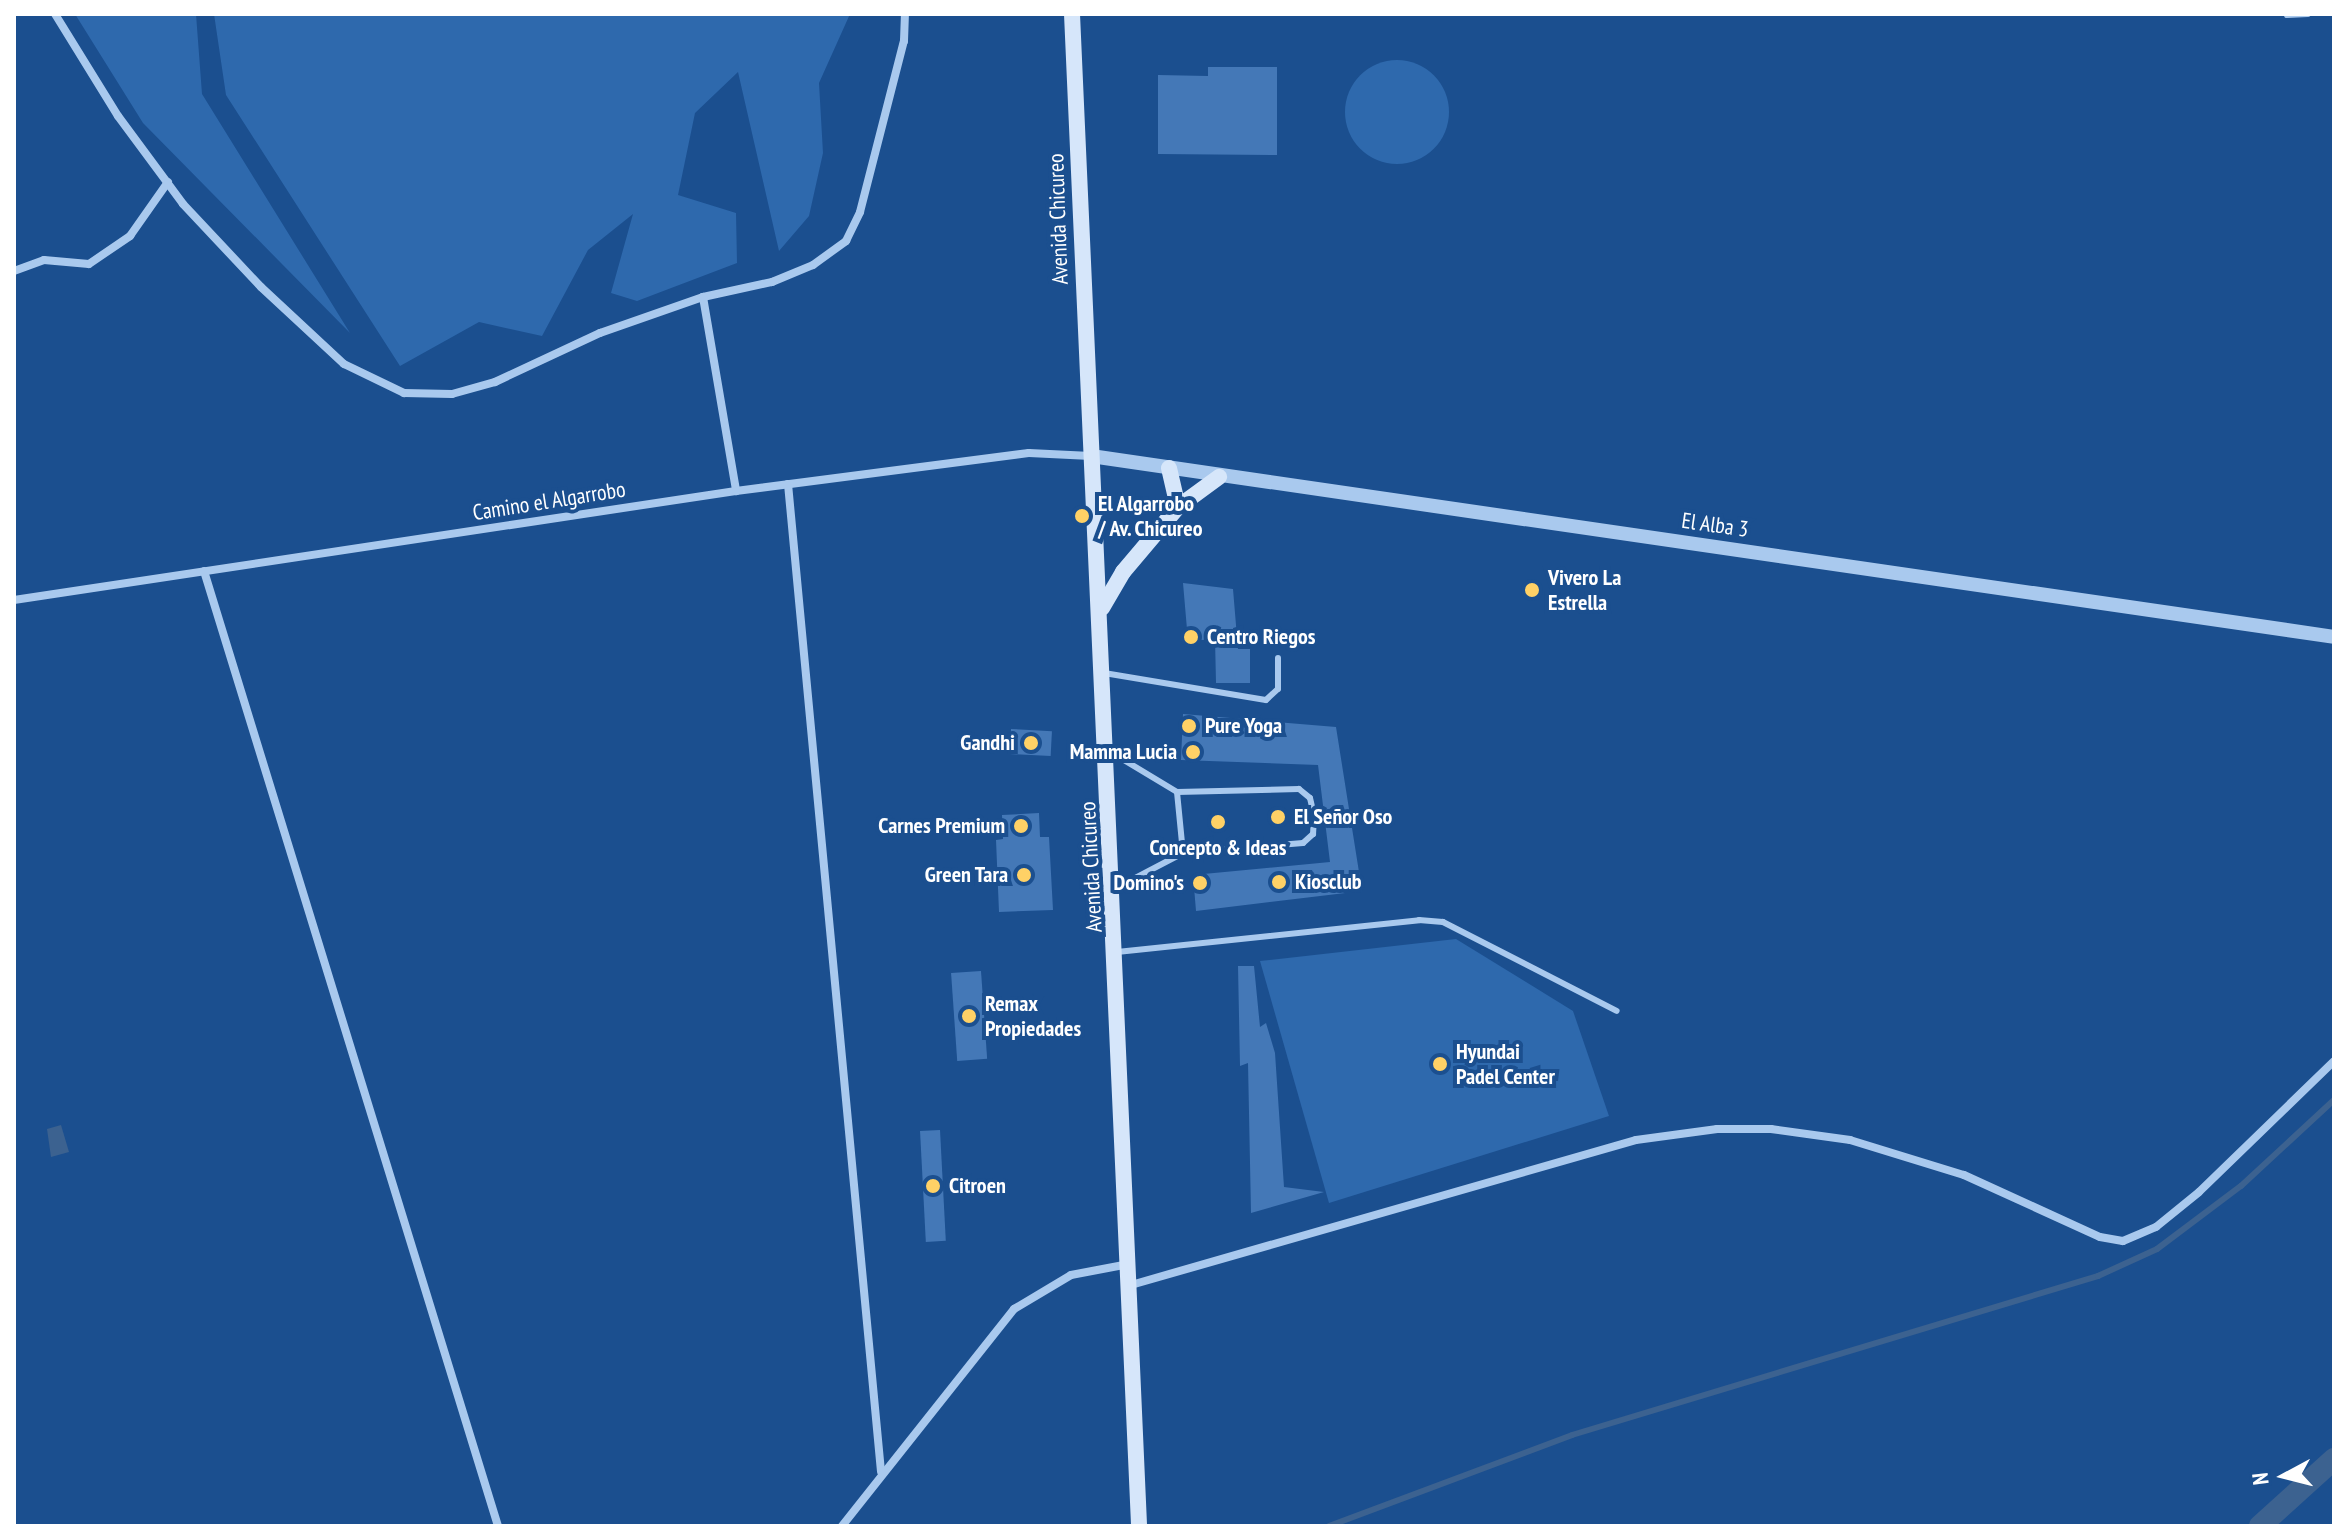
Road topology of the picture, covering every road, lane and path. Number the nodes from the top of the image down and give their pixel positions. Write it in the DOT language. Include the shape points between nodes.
graph roads {
  1 [pos="55,14"];
  2 [pos="905,14"];
  3 [pos="1072,14"];
  4 [pos="2308,14"];
  5 [pos="2287,15"];
  6 [pos="168,182"];
  7 [pos="14,271"];
  8 [pos="703,297"];
  9 [pos="1091,456"];
  10 [pos="1169,468"];
  11 [pos="1219,477"];
  12 [pos="788,484"];
  13 [pos="736,491"];
  14 [pos="1178,507"];
  15 [pos="204,571"];
  16 [pos="14,600"];
  17 [pos="1101,609"];
  18 [pos="2334,637"];
  19 [pos="1278,658"];
  20 [pos="1104,673"];
  21 [pos="1107,750"];
  22 [pos="1177,792"];
  23 [pos="1183,853"];
  24 [pos="1114,889"];
  25 [pos="1117,952"];
  26 [pos="1617,1011"];
  27 [pos="2334,1061"];
  28 [pos="1130,1263"];
  29 [pos="1131,1285"];
  30 [pos="881,1472"];
  31 [pos="498,1526"];
  32 [pos="842,1526"];
  33 [pos="1139,1526"];
  1 -- 6 [label="street"];
  2 -- 8 [label="street" via="904,41 871,170 846,241 813,265 772,282"];
  3 -- 9 [label="main road, Avenida Chicureo"];
  4 -- 5 [label="lane"];
  6 -- 7 [label="street" via="130,236 89,264 44,260"];
  6 -- 8 [label="street" via="261,287 344,364 404,393 452,394 495,382 600,333"];
  8 -- 13 [label="street"];
  9 -- 10 [label="street, El Alba 3"];
  9 -- 12 [label="street, Camino el Algarrobo" via="1029,453"];
  9 -- 17 [label="main road, Avenida Chicureo"];
  10 -- 11 [label="street, El Alba 3"];
  10 -- 14 [label="main road"];
  11 -- 14 [label="main road"];
  11 -- 18 [label="street, El Alba 3"];
  12 -- 13 [label="street, Camino el Algarrobo"];
  12 -- 30 [label="street"];
  13 -- 15 [label="street, Camino el Algarrobo"];
  14 -- 17 [label="main road" via="1123,572"];
  15 -- 16 [label="street, Camino el Algarrobo"];
  15 -- 31 [label="street"];
  17 -- 20 [label="main road, Avenida Chicureo"];
  19 -- 20 [label="lane" via="1278,689 1266,700"];
  20 -- 21 [label="main road, Avenida Chicureo"];
  21 -- 22 [label="lane"];
  21 -- 24 [label="main road, Avenida Chicureo"];
  22 -- 23 [label="lane"];
  22 -- 23 [label="lane" via="1299,789 1310,798 1314,816 1313,834 1303,843"];
  23 -- 24 [label="lane"];
  24 -- 25 [label="main road, Avenida Chicureo"];
  25 -- 26 [label="lane" via="1419,920 1443,922"];
  25 -- 28 [label="main road, Avenida Chicureo"];
  27 -- 29 [label="street" via="2199,1192 2156,1227 2123,1241 2100,1237 1964,1175 1850,1140 1771,1129 1717,1129 1636,1140"];
  28 -- 29 [label="main road, Avenida Chicureo"];
  28 -- 30 [label="street" via="1071,1275 1014,1309"];
  29 -- 33 [label="main road, Avenida Chicureo"];
  30 -- 32 [label="street"];
}
